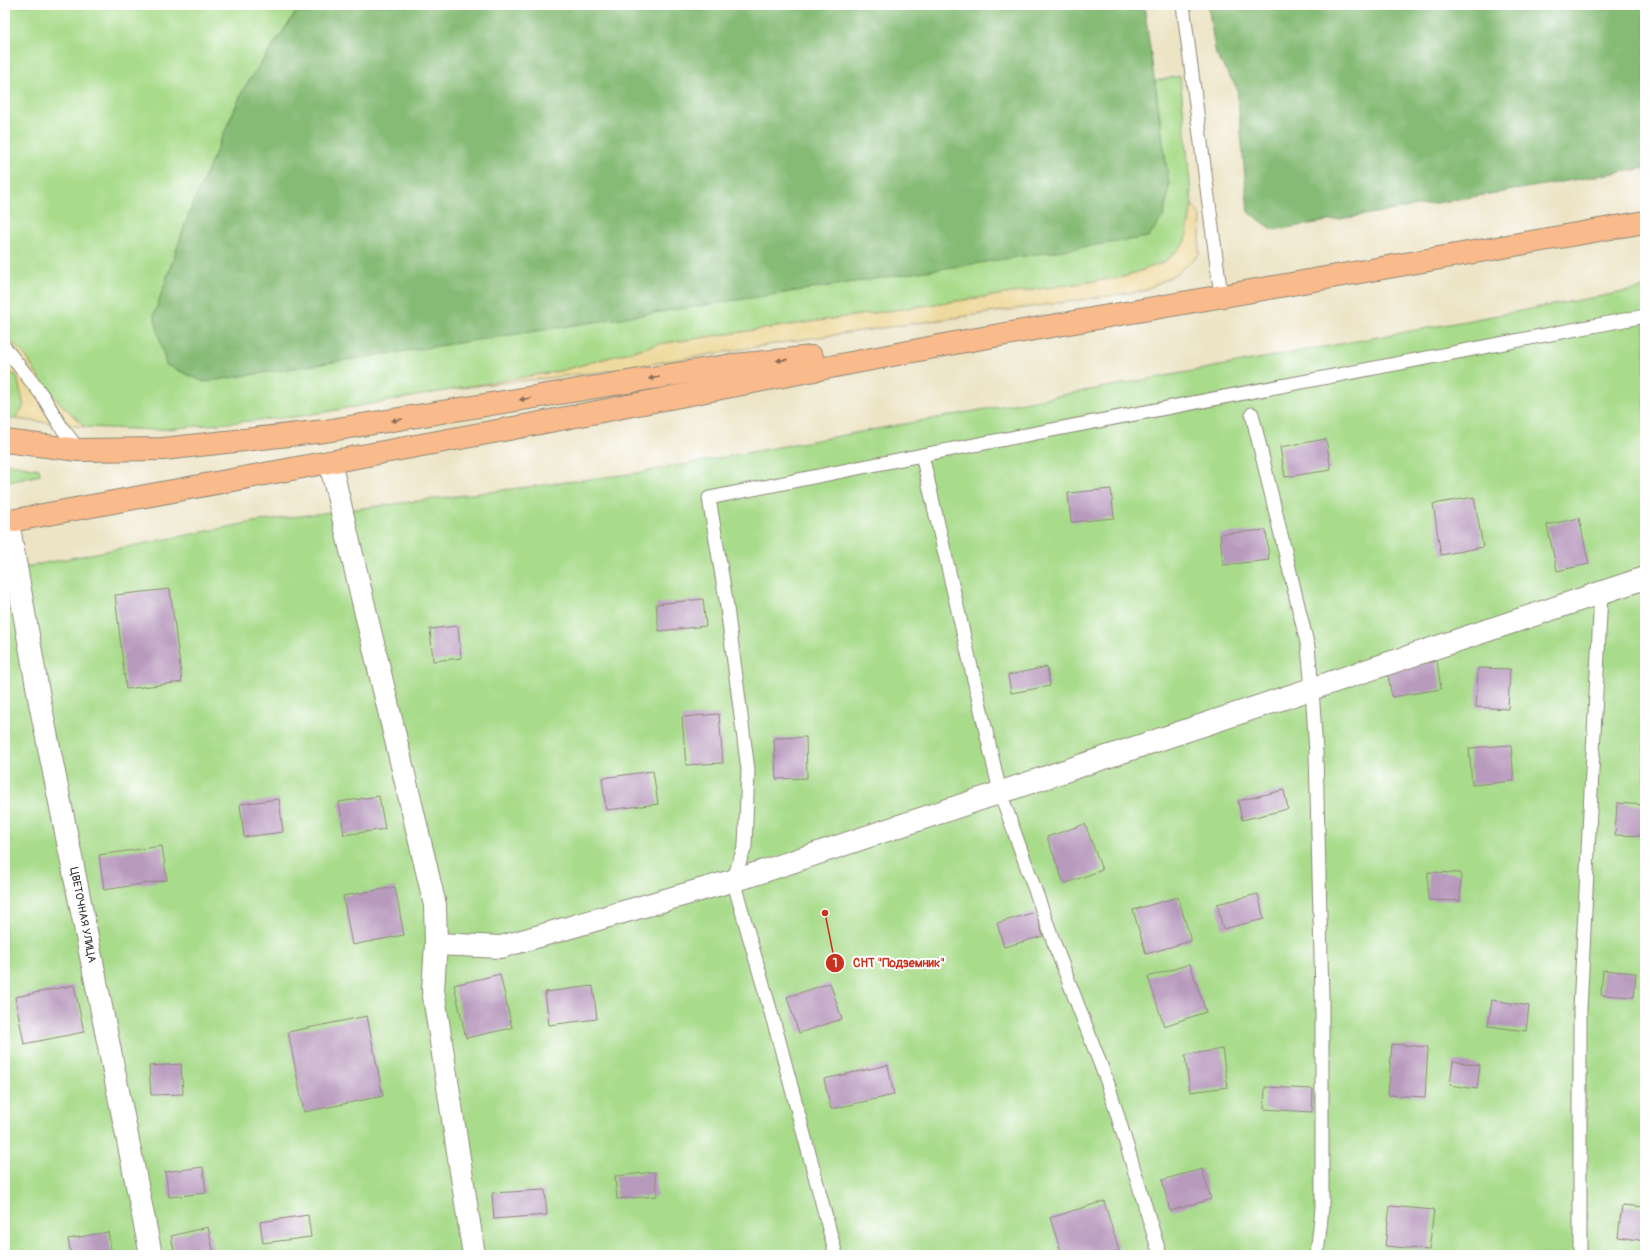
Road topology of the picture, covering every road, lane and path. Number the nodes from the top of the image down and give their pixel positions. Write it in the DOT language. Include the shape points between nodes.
graph roads {
  1 [pos="1183,5"];
  2 [pos="1645,222"];
  3 [pos="1221,296"];
  4 [pos="1645,316"];
  5 [pos="960,342"];
  6 [pos="5,348"];
  7 [pos="1252,414"];
  8 [pos="5,441"];
  9 [pos="79,450"];
  10 [pos="922,455"];
  11 [pos="330,462"];
  12 [pos="6,522"];
  13 [pos="1645,578"];
  14 [pos="1601,594"];
  15 [pos="1312,688"];
  16 [pos="1000,792"];
  17 [pos="733,880"];
  18 [pos="436,944"];
  19 [pos="151,1255"];
  20 [pos="474,1255"];
  21 [pos="836,1255"];
  22 [pos="1160,1255"];
  23 [pos="1317,1255"];
  24 [pos="1580,1255"];
  1 -- 3 [label="lane"];
  2 -- 3 [label="main road"];
  3 -- 5 [label="main road"];
  4 -- 10 [label="lane"];
  5 -- 9 [label="main road, one-way" via="726,366 325,431 163,448"];
  5 -- 11 [label="main road"];
  6 -- 9 [label="lane" via="42,395"];
  7 -- 15 [label="lane" via="1308,647"];
  8 -- 9 [label="main road"];
  10 -- 16 [label="lane"];
  10 -- 17 [label="lane" via="709,498 726,600 748,770 745,846"];
  11 -- 12 [label="main road"];
  11 -- 18 [label="street" via="435,905"];
  12 -- 19 [label="street, ЦВЕТОЧНАЯ УЛИЦА"];
  13 -- 14 [label="street"];
  14 -- 15 [label="street"];
  14 -- 24 [label="lane" via="1580,1009"];
  15 -- 16 [label="street"];
  15 -- 23 [label="lane" via="1322,997 1322,1208"];
  16 -- 17 [label="street"];
  16 -- 22 [label="lane" via="1108,1084"];
  17 -- 18 [label="street" via="501,947"];
  17 -- 21 [label="lane"];
  18 -- 20 [label="street" via="433,990"];
}
